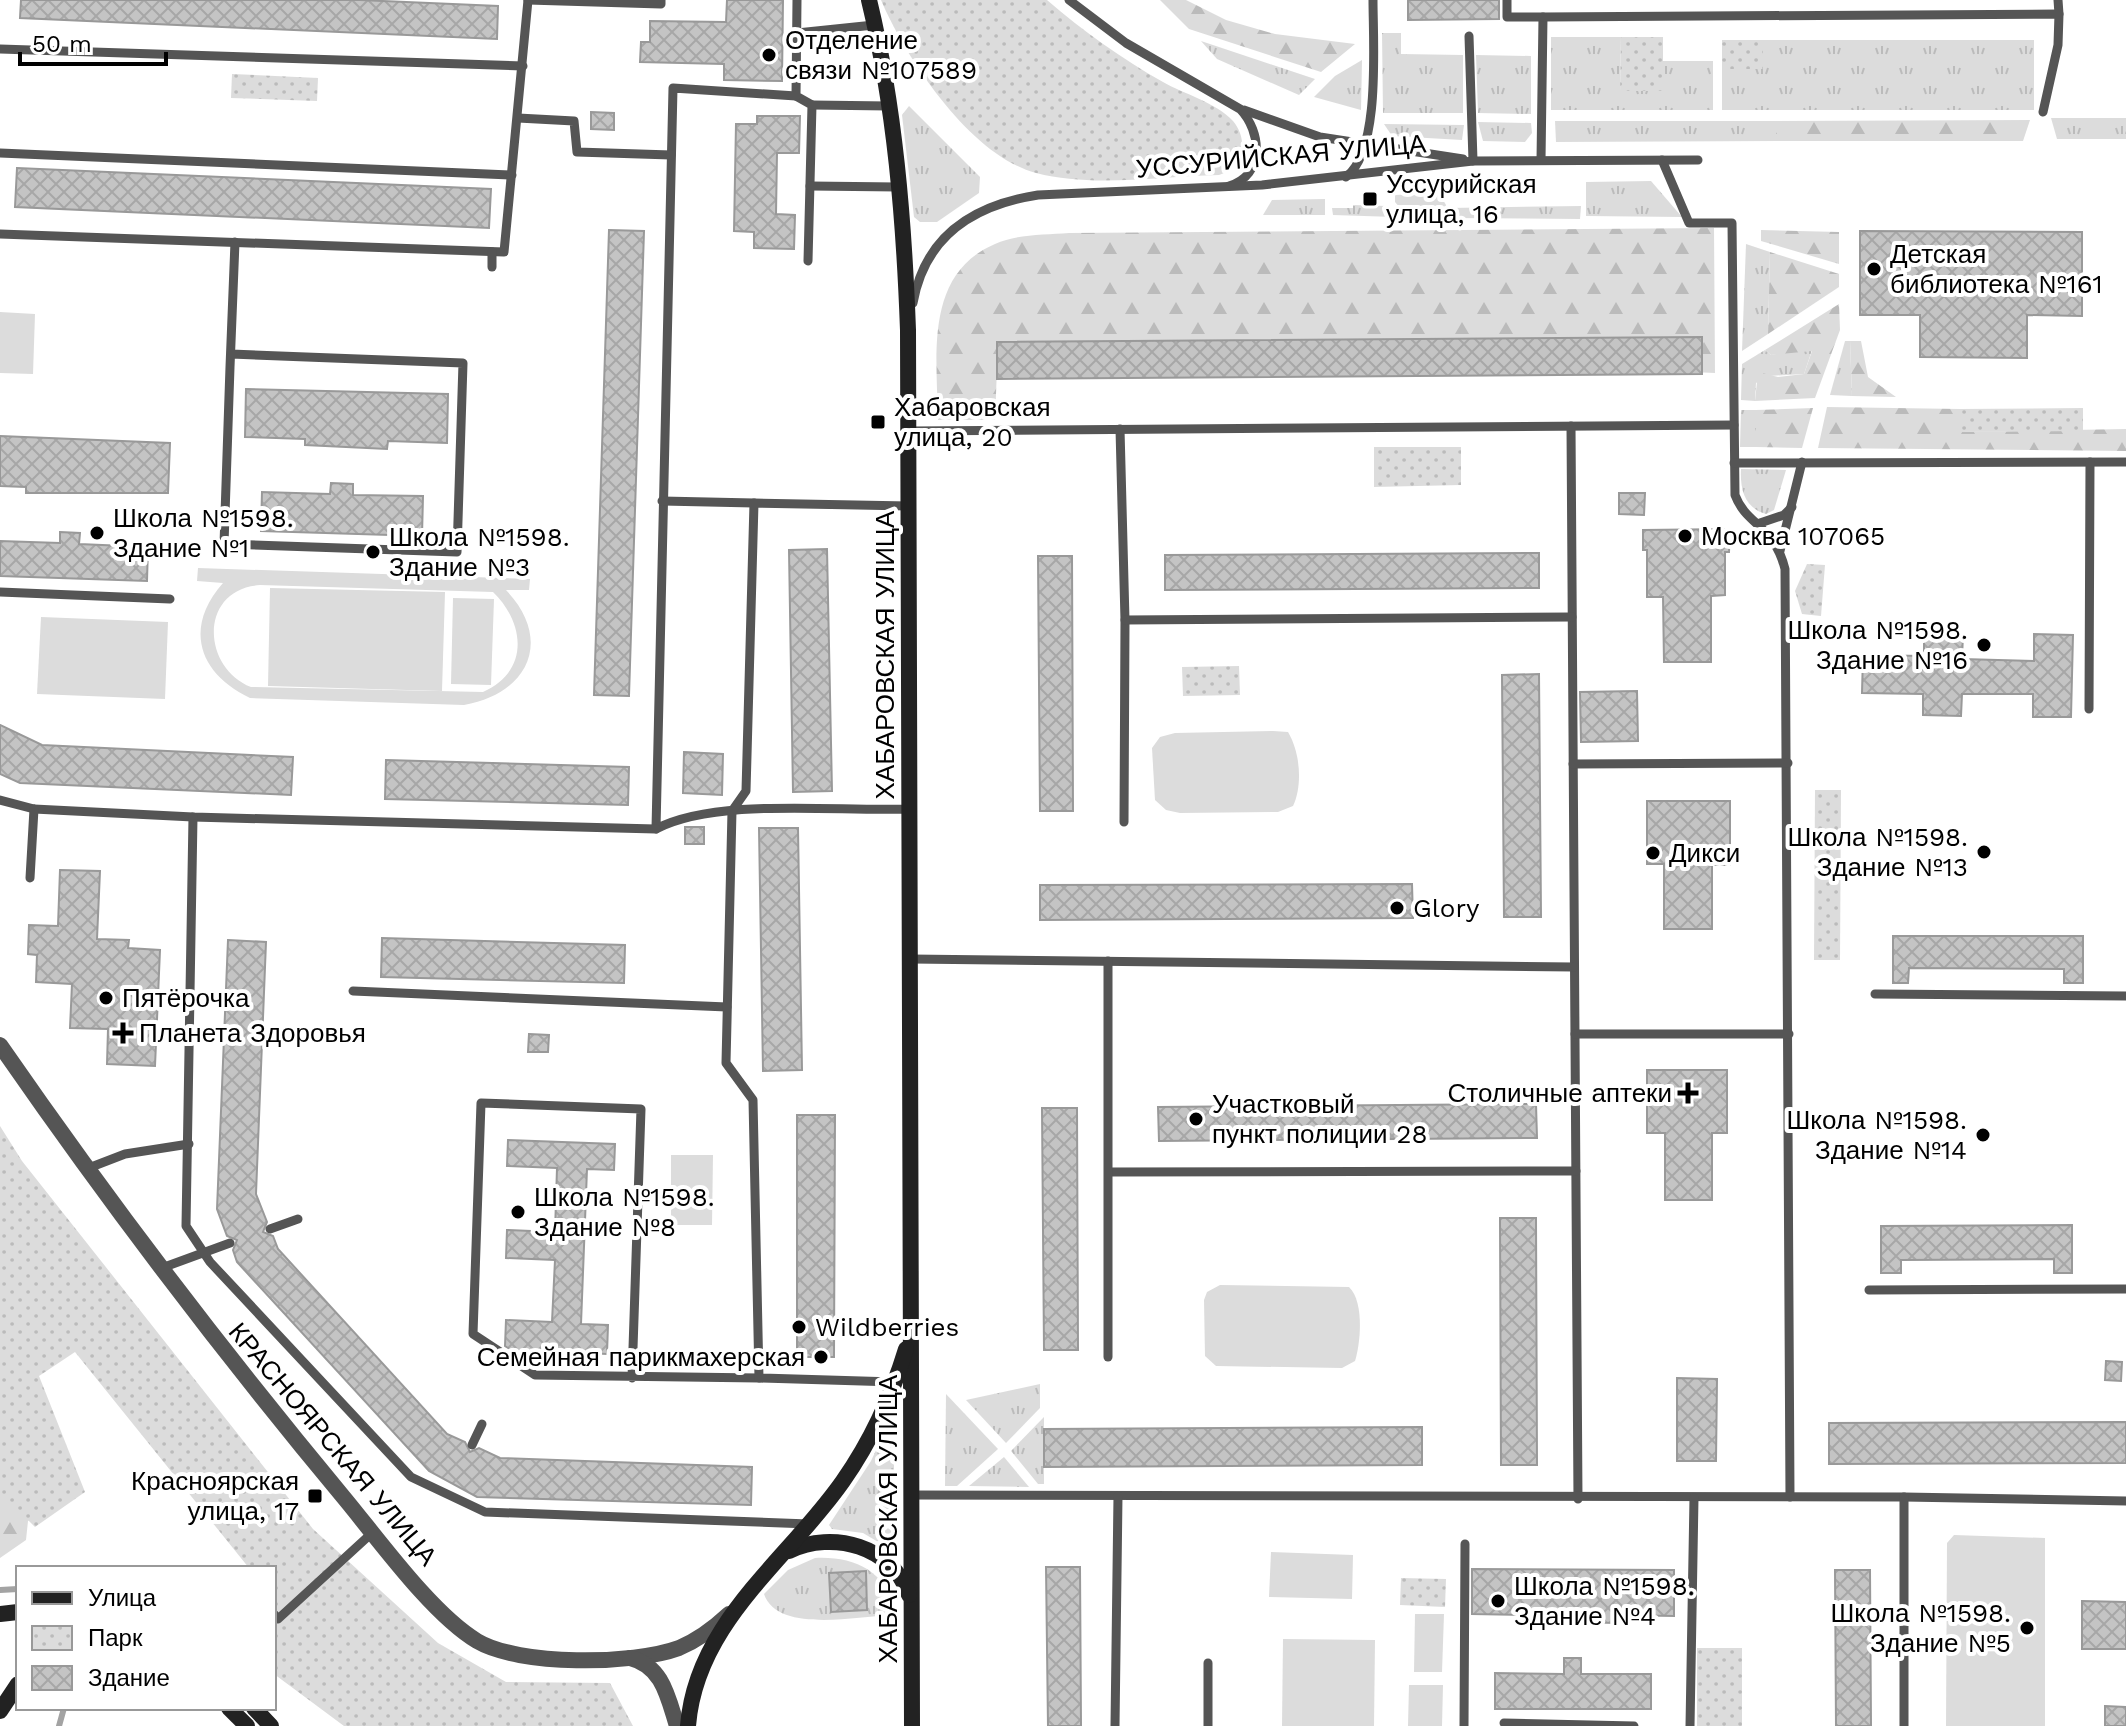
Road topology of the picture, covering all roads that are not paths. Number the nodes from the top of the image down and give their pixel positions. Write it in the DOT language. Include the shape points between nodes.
graph roads {
  1 [pos="528,0"];
  2 [pos="661,0"];
  3 [pos="797,0"];
  4 [pos="869,0"];
  5 [pos="1069,0"];
  6 [pos="1373,0"];
  7 [pos="1507,0"];
  8 [pos="2058,0"];
  9 [pos="2059,14"];
  10 [pos="1543,17"];
  11 [pos="874,25"];
  12 [pos="797,33"];
  13 [pos="1469,36"];
  14 [pos="0,49"];
  15 [pos="523,66"];
  16 [pos="796,96"];
  17 [pos="812,105"];
  18 [pos="889,106"];
  19 [pos="1240,109"];
  20 [pos="2043,112"];
  21 [pos="518,118"];
  22 [pos="1366,144"];
  23 [pos="0,153"];
  24 [pos="671,155"];
  25 [pos="1541,160"];
  26 [pos="1662,160"];
  27 [pos="1698,160"];
  28 [pos="1473,161"];
  29 [pos="512,175"];
  30 [pos="1345,177"];
  31 [pos="810,186"];
  32 [pos="898,187"];
  33 [pos="1222,188"];
  34 [pos="0,234"];
  35 [pos="235,242"];
  36 [pos="492,252"];
  37 [pos="808,261"];
  38 [pos="492,267"];
  39 [pos="908,330"];
  40 [pos="231,354"];
  41 [pos="1734,425"];
  42 [pos="1571,426"];
  43 [pos="1120,429"];
  44 [pos="909,431"];
  45 [pos="1802,462"];
  46 [pos="2090,462"];
  47 [pos="2126,462"];
  48 [pos="1734,463"];
  49 [pos="662,501"];
  50 [pos="754,503"];
  51 [pos="909,506"];
  52 [pos="1792,507"];
  53 [pos="1760,523"];
  54 [pos="1780,551"];
  55 [pos="0,592"];
  56 [pos="170,599"];
  57 [pos="1572,617"];
  58 [pos="1125,620"];
  59 [pos="2089,709"];
  60 [pos="1788,763"];
  61 [pos="1573,764"];
  62 [pos="0,800"];
  63 [pos="34,809"];
  64 [pos="909,809"];
  65 [pos="732,811"];
  66 [pos="193,817"];
  67 [pos="1124,822"];
  68 [pos="656,829"];
  69 [pos="30,878"];
  70 [pos="911,959"];
  71 [pos="1108,961"];
  72 [pos="1574,967"];
  73 [pos="353,991"];
  74 [pos="1875,994"];
  75 [pos="2126,996"];
  76 [pos="727,1007"];
  77 [pos="1575,1034"];
  78 [pos="1789,1034"];
  79 [pos="0,1045"];
  80 [pos="189,1144"];
  81 [pos="86,1169"];
  82 [pos="1576,1171"];
  83 [pos="1109,1172"];
  84 [pos="298,1219"];
  85 [pos="270,1229"];
  86 [pos="230,1243"];
  87 [pos="203,1253"];
  88 [pos="159,1269"];
  89 [pos="2126,1289"];
  90 [pos="1869,1290"];
  91 [pos="912,1313"];
  92 [pos="1108,1357"];
  93 [pos="632,1378"];
  94 [pos="759,1378"];
  95 [pos="895,1382"];
  96 [pos="482,1424"];
  97 [pos="472,1445"];
  98 [pos="453,1484"];
  99 [pos="448,1495"];
  100 [pos="912,1495"];
  101 [pos="1118,1496"];
  102 [pos="1790,1497"];
  103 [pos="1904,1497"];
  104 [pos="1694,1498"];
  105 [pos="1578,1499"];
  106 [pos="2126,1501"];
  107 [pos="809,1524"];
  108 [pos="373,1532"];
  109 [pos="1465,1544"];
  110 [pos="775,1562"];
  111 [pos="736,1607"];
  112 [pos="911,1612"];
  113 [pos="276,1616"];
  114 [pos="621,1657"];
  115 [pos="1208,1663"];
  116 [pos="16,1687"];
  117 [pos="231,1710"];
  118 [pos="256,1710"];
  119 [pos="0,1711"];
  120 [pos="1504,1723"];
  121 [pos="247,1726"];
  122 [pos="271,1726"];
  123 [pos="677,1726"];
  124 [pos="688,1726"];
  125 [pos="912,1726"];
  126 [pos="1115,1726"];
  127 [pos="1208,1726"];
  128 [pos="1464,1726"];
  129 [pos="1634,1726"];
  130 [pos="1690,1726"];
  131 [pos="1904,1726"];
  1 -- 2 [label="lane"];
  1 -- 15 [label="lane"];
  3 -- 12 [label="lane"];
  4 -- 11 [label="main road, ХАБАРОВСКАЯ УЛИЦА"];
  5 -- 19 [label="lane, УССУРИЙСКАЯ УЛИЦА" via="1126,43"];
  6 -- 22 [label="lane"];
  7 -- 10 [label="lane" via="1507,17"];
  8 -- 9 [label="lane"];
  9 -- 10 [label="lane"];
  9 -- 20 [label="lane" via="2058,45"];
  10 -- 25 [label="lane"];
  11 -- 12 [label="lane"];
  11 -- 18 [label="main road, ХАБАРОВСКАЯ УЛИЦА"];
  12 -- 16 [label="lane"];
  13 -- 28 [label="lane"];
  14 -- 15 [label="lane"];
  15 -- 21 [label="lane"];
  16 -- 17 [label="lane"];
  16 -- 24 [label="lane" via="673,88"];
  17 -- 18 [label="lane"];
  17 -- 31 [label="lane"];
  18 -- 32 [label="main road, ХАБАРОВСКАЯ УЛИЦА"];
  19 -- 22 [label="lane, УССУРИЙСКАЯ УЛИЦА" via="1320,137"];
  19 -- 33 [label="lane" via="1256,132 1254,162 1247,174"];
  21 -- 24 [label="lane" via="574,121 577,152"];
  21 -- 29 [label="lane"];
  22 -- 28 [label="lane, УССУРИЙСКАЯ УЛИЦА"];
  22 -- 30 [label="lane" via="1360,164"];
  23 -- 29 [label="lane"];
  24 -- 49 [label="lane"];
  25 -- 26 [label="lane, УССУРИЙСКАЯ УЛИЦА"];
  25 -- 28 [label="lane, УССУРИЙСКАЯ УЛИЦА"];
  26 -- 27 [label="lane, УССУРИЙСКАЯ УЛИЦА"];
  26 -- 41 [label="lane" via="1689,223 1732,223"];
  28 -- 30 [label="lane, УССУРИЙСКАЯ УЛИЦА"];
  29 -- 36 [label="lane" via="504,252"];
  30 -- 33 [label="lane, УССУРИЙСКАЯ УЛИЦА"];
  31 -- 32 [label="lane"];
  31 -- 37 [label="lane"];
  32 -- 39 [label="main road, ХАБАРОВСКАЯ УЛИЦА"];
  33 -- 39 [label="lane, УССУРИЙСКАЯ УЛИЦА" via="1006,200 965,221 929,254 919,275"];
  34 -- 35 [label="lane"];
  35 -- 36 [label="lane"];
  35 -- 40 [label="lane"];
  36 -- 38 [label="lane"];
  39 -- 44 [label="main road, ХАБАРОВСКАЯ УЛИЦА"];
  40 -- 40 [label="lane" via="224,544 457,552 463,363"];
  41 -- 42 [label="lane"];
  41 -- 48 [label="lane"];
  42 -- 43 [label="lane"];
  42 -- 57 [label="lane"];
  43 -- 44 [label="lane"];
  43 -- 58 [label="lane"];
  44 -- 51 [label="main road, ХАБАРОВСКАЯ УЛИЦА"];
  45 -- 46 [label="lane"];
  45 -- 48 [label="lane"];
  45 -- 52 [label="lane"];
  46 -- 47 [label="lane"];
  46 -- 59 [label="lane"];
  48 -- 53 [label="lane" via="1739,505"];
  49 -- 50 [label="lane"];
  49 -- 68 [label="lane"];
  50 -- 51 [label="lane"];
  50 -- 65 [label="lane" via="746,791"];
  51 -- 64 [label="main road, ХАБАРОВСКАЯ УЛИЦА"];
  52 -- 53 [label="lane"];
  52 -- 54 [label="lane"];
  53 -- 54 [label="lane"];
  54 -- 60 [label="lane" via="1788,609"];
  55 -- 56 [label="lane"];
  57 -- 58 [label="lane"];
  57 -- 61 [label="lane"];
  58 -- 67 [label="lane"];
  60 -- 61 [label="lane"];
  60 -- 78 [label="lane"];
  61 -- 72 [label="lane"];
  62 -- 63 [label="lane"];
  63 -- 66 [label="lane"];
  63 -- 69 [label="lane"];
  64 -- 65 [label="lane"];
  64 -- 70 [label="main road, ХАБАРОВСКАЯ УЛИЦА"];
  65 -- 68 [label="lane" via="679,817"];
  65 -- 76 [label="lane"];
  66 -- 68 [label="lane"];
  66 -- 80 [label="lane"];
  70 -- 71 [label="lane"];
  70 -- 91 [label="main road, ХАБАРОВСКАЯ УЛИЦА"];
  71 -- 72 [label="lane"];
  71 -- 83 [label="lane"];
  72 -- 77 [label="lane"];
  73 -- 76 [label="lane"];
  74 -- 75 [label="lane"];
  76 -- 94 [label="lane" via="726,1063 753,1100"];
  77 -- 78 [label="lane"];
  77 -- 82 [label="lane"];
  78 -- 102 [label="lane"];
  79 -- 81 [label="street, КРАСНОЯРСКАЯ УЛИЦА"];
  80 -- 81 [label="lane" via="157,1144"];
  80 -- 87 [label="lane" via="186,1226"];
  81 -- 88 [label="street, КРАСНОЯРСКАЯ УЛИЦА"];
  82 -- 83 [label="lane"];
  82 -- 105 [label="lane"];
  83 -- 92 [label="lane"];
  84 -- 85 [label="lane"];
  86 -- 87 [label="lane"];
  87 -- 88 [label="lane"];
  87 -- 99 [label="lane" via="411,1477"];
  88 -- 108 [label="street, КРАСНОЯРСКАЯ УЛИЦА"];
  89 -- 90 [label="lane"];
  91 -- 95 [label="main road, ХАБАРОВСКАЯ УЛИЦА"];
  91 -- 100 [label="main road, ХАБАРОВСКАЯ УЛИЦА"];
  93 -- 93 [label="lane" via="641,1109 481,1103 473,1334 535,1375"];
  93 -- 94 [label="lane"];
  94 -- 95 [label="lane"];
  95 -- 107 [label="main road, ХАБАРОВСКАЯ УЛИЦА" via="860,1455"];
  96 -- 97 [label="lane"];
  98 -- 99 [label="lane"];
  99 -- 107 [label="lane" via="485,1512"];
  100 -- 101 [label="lane"];
  100 -- 112 [label="main road, ХАБАРОВСКАЯ УЛИЦА"];
  101 -- 105 [label="lane"];
  101 -- 126 [label="lane"];
  102 -- 103 [label="lane"];
  102 -- 104 [label="lane"];
  103 -- 106 [label="lane"];
  103 -- 131 [label="lane"];
  104 -- 105 [label="lane"];
  104 -- 130 [label="lane"];
  107 -- 110 [label="main road, ХАБАРОВСКАЯ УЛИЦА"];
  108 -- 113 [label="lane"];
  108 -- 114 [label="street, КРАСНОЯРСКАЯ УЛИЦА" via="434,1602 476,1640 544,1659"];
  109 -- 128 [label="lane"];
  110 -- 111 [label="main road, ХАБАРОВСКАЯ УЛИЦА"];
  110 -- 112 [label="main road" via="806,1544 828,1541 863,1548 898,1573"];
  111 -- 114 [label="street, КРАСНОЯРСКАЯ УЛИЦА" via="693,1642"];
  111 -- 124 [label="main road, ХАБАРОВСКАЯ УЛИЦА" via="703,1667"];
  112 -- 125 [label="main road, ХАБАРОВСКАЯ УЛИЦА"];
  114 -- 123 [label="street" via="648,1665 657,1674"];
  115 -- 127 [label="lane"];
  116 -- 119 [label="main road"];
  117 -- 121 [label="main road"];
  118 -- 122 [label="main road"];
  120 -- 129 [label="lane"];
}
